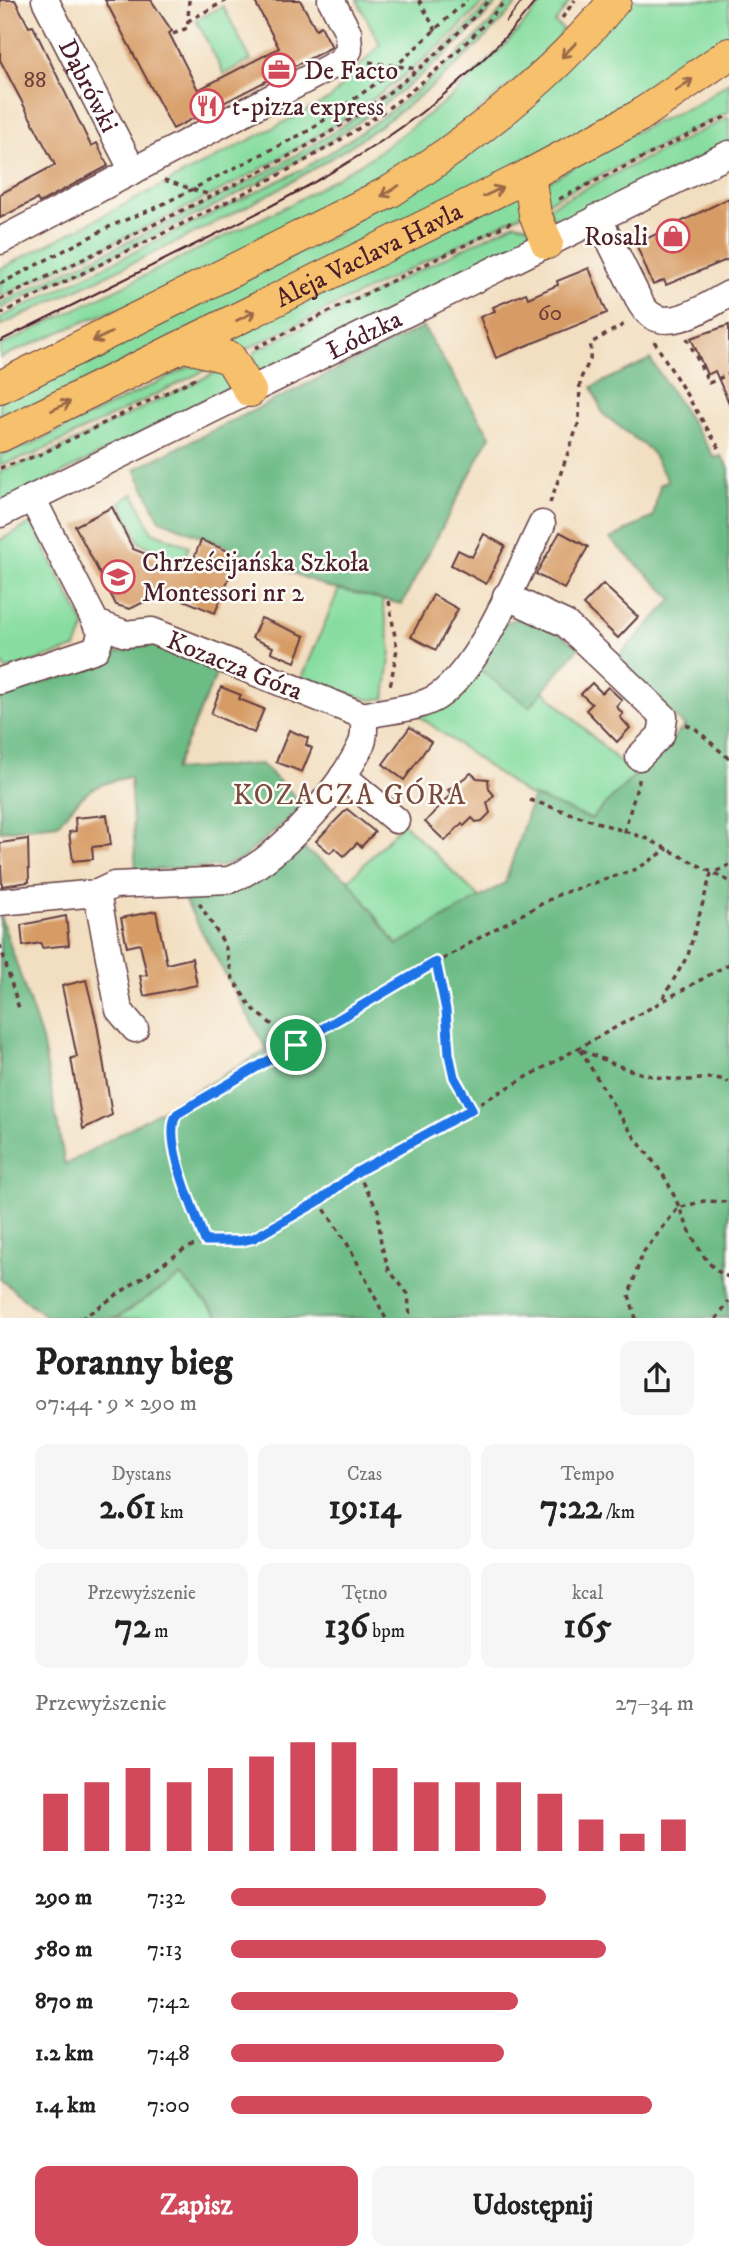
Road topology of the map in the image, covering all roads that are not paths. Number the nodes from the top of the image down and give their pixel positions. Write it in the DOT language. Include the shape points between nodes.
graph roads {
  1 [pos="45,0"];
  2 [pos="331,0"];
  3 [pos="615,0"];
  4 [pos="729,54"];
  5 [pos="729,154"];
  6 [pos="133,171"];
  7 [pos="529,175"];
  8 [pos="598,217"];
  9 [pos="0,240"];
  10 [pos="547,243"];
  11 [pos="729,294"];
  12 [pos="185,346"];
  13 [pos="2,386"];
  14 [pos="250,391"];
  15 [pos="0,436"];
  16 [pos="32,498"];
  17 [pos="0,514"];
  18 [pos="542,524"];
  19 [pos="506,596"];
  20 [pos="104,626"];
  21 [pos="0,681"];
  22 [pos="376,713"];
  23 [pos="639,757"];
  24 [pos="343,776"];
  25 [pos="396,820"];
  26 [pos="97,893"];
  27 [pos="0,902"];
  28 [pos="135,1029"];
  1 -- 6 [label="street, Dąbrówki"];
  2 -- 6 [label="street" via="348,32 349,50 341,61"];
  3 -- 13 [label="main road, Aleja Vaclava Havla, one-way" via="527,90 437,162 391,191"];
  7 -- 4 [label="main road, Aleja Vaclava Havla, one-way" via="639,116"];
  5 -- 8 [label="street, Łódzka"];
  6 -- 9 [label="street"];
  7 -- 10 [label="main road" via="535,214"];
  12 -- 7 [label="main road, Aleja Vaclava Havla, one-way"];
  8 -- 10 [label="street, Łódzka"];
  8 -- 11 [label="street" via="650,316 674,320"];
  10 -- 14 [label="street, Łódzka"];
  12 -- 14 [label="main road" via="234,362"];
  15 -- 12 [label="main road, Aleja Vaclava Havla, one-way"];
  14 -- 16 [label="street, Łódzka"];
  16 -- 17 [label="street, Łódzka"];
  16 -- 20 [label="street" via="96,623"];
  18 -- 19 [label="street"];
  19 -- 22 [label="street" via="475,654 452,684 435,698"];
  19 -- 23 [label="street" via="566,624 664,717 661,735"];
  20 -- 21 [label="street" via="96,649"];
  20 -- 22 [label="street, Kozacza Góra" via="126,634 152,631"];
  22 -- 24 [label="street"];
  24 -- 25 [label="street"];
  24 -- 26 [label="street" via="313,816 253,868 229,880 114,885"];
  26 -- 27 [label="street"];
  26 -- 28 [label="street" via="119,1010"];
}
